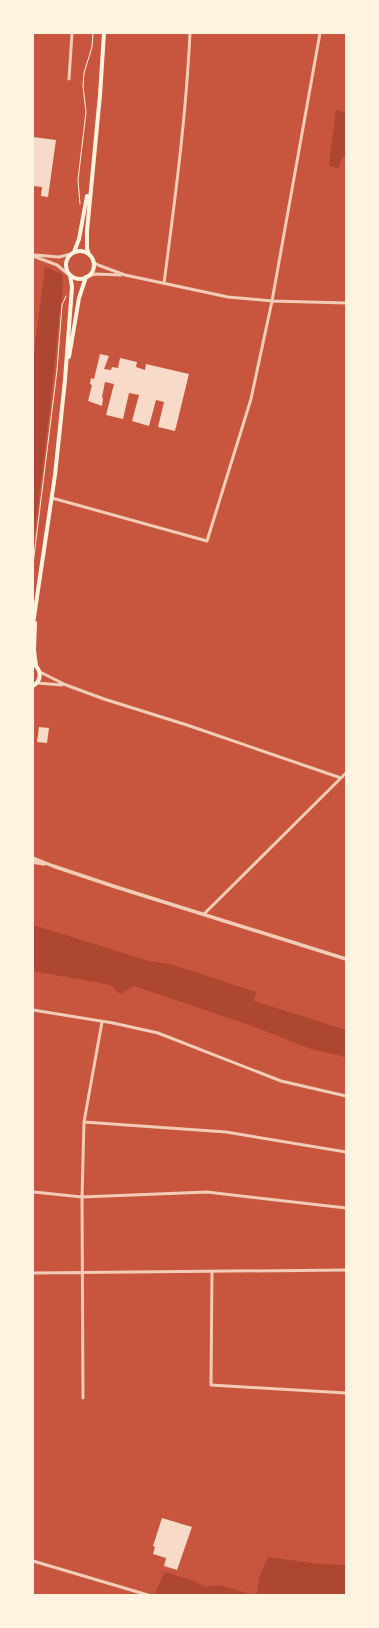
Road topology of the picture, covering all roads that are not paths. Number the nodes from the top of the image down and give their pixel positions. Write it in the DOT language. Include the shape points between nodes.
graph roads {
  1 [pos="72,33"];
  2 [pos="104,33"];
  3 [pos="190,33"];
  4 [pos="320,33"];
  5 [pos="69,79"];
  6 [pos="92,172"];
  7 [pos="72,253"];
  8 [pos="33,255"];
  9 [pos="89,255"];
  10 [pos="93,262"];
  11 [pos="69,274"];
  12 [pos="125,275"];
  13 [pos="87,277"];
  14 [pos="164,284"];
  15 [pos="272,301"];
  16 [pos="346,303"];
  17 [pos="65,380"];
  18 [pos="52,498"];
  19 [pos="35,614"];
  20 [pos="33,624"];
  21 [pos="35,665"];
  22 [pos="40,672"];
  23 [pos="66,685"];
  24 [pos="34,686"];
  25 [pos="346,773"];
  26 [pos="341,778"];
  27 [pos="33,858"];
  28 [pos="33,862"];
  29 [pos="53,866"];
  30 [pos="204,914"];
  31 [pos="346,959"];
  32 [pos="33,1010"];
  33 [pos="102,1022"];
  34 [pos="346,1096"];
  35 [pos="84,1122"];
  36 [pos="346,1152"];
  37 [pos="34,1192"];
  38 [pos="82,1197"];
  39 [pos="346,1208"];
  40 [pos="346,1270"];
  41 [pos="212,1272"];
  42 [pos="33,1273"];
  43 [pos="82,1273"];
  44 [pos="346,1393"];
  45 [pos="83,1398"];
  46 [pos="33,1561"];
  47 [pos="148,1595"];
  1 -- 5 [label="street"];
  2 -- 6 [label="main road"];
  3 -- 14 [label="street" via="183,135"];
  4 -- 15 [label="street"];
  6 -- 7 [label="main road" via="79,240"];
  6 -- 9 [label="main road" via="87,231"];
  7 -- 8 [label="street" via="59,257"];
  7 -- 9 [label="main road" via="81,251"];
  7 -- 11 [label="main road" via="66,262"];
  8 -- 11 [label="street" via="57,265"];
  9 -- 10 [label="main road"];
  10 -- 12 [label="street"];
  10 -- 13 [label="main road" via="91,273"];
  11 -- 13 [label="main road" via="78,279"];
  11 -- 17 [label="main road" via="72,287"];
  12 -- 13 [label="street" via="95,274"];
  12 -- 14 [label="street"];
  13 -- 17 [label="main road" via="79,298"];
  14 -- 15 [label="street" via="228,297"];
  15 -- 16 [label="street"];
  15 -- 18 [label="street" via="251,399 207,541"];
  17 -- 18 [label="main road"];
  18 -- 19 [label="main road"];
  19 -- 20 [label="main road"];
  19 -- 21 [label="main road"];
  21 -- 22 [label="main road"];
  22 -- 23 [label="street"];
  22 -- 24 [label="main road" via="40,678"];
  23 -- 24 [label="street" via="47,683"];
  23 -- 26 [label="street"];
  25 -- 26 [label="street"];
  26 -- 30 [label="street"];
  27 -- 29 [label="street"];
  28 -- 29 [label="street"];
  29 -- 30 [label="street"];
  30 -- 31 [label="street"];
  32 -- 33 [label="street"];
  33 -- 34 [label="street" via="158,1033 281,1081"];
  33 -- 35 [label="street"];
  35 -- 36 [label="street" via="226,1132"];
  35 -- 38 [label="street"];
  37 -- 38 [label="street"];
  38 -- 39 [label="street" via="207,1192"];
  38 -- 43 [label="street"];
  40 -- 41 [label="street"];
  41 -- 43 [label="street"];
  41 -- 44 [label="street" via="211,1385"];
  42 -- 43 [label="street"];
  43 -- 45 [label="street"];
  46 -- 47 [label="street"];
}
